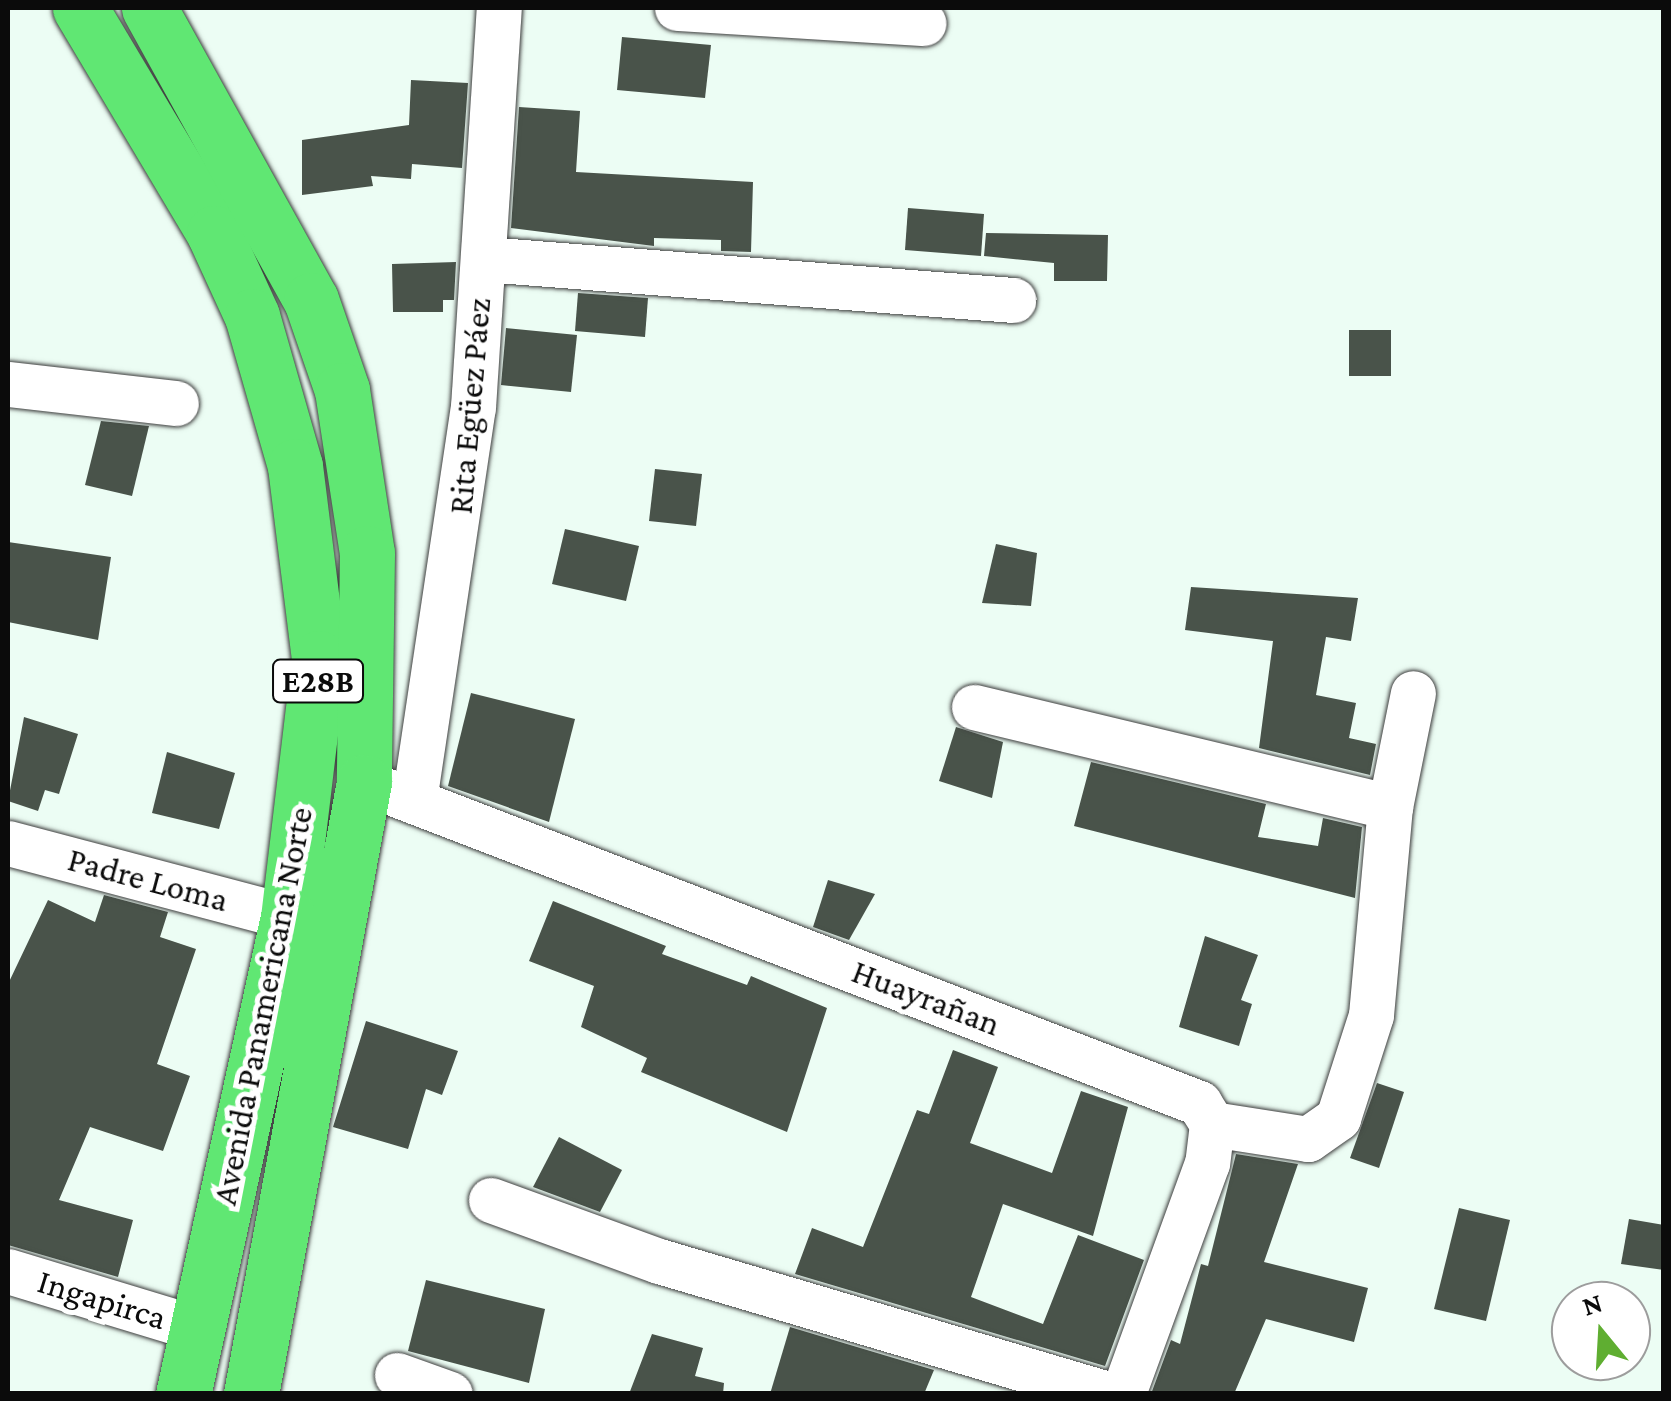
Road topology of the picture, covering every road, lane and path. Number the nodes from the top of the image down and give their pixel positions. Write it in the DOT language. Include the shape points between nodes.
graph roads {
  1 [pos="80,8"];
  2 [pos="149,8"];
  3 [pos="499,8"];
  4 [pos="677,8"];
  5 [pos="924,23"];
  6 [pos="484,259"];
  7 [pos="1013,300"];
  8 [pos="8,384"];
  9 [pos="176,403"];
  10 [pos="1414,693"];
  11 [pos="974,707"];
  12 [pos="389,792"];
  13 [pos="1390,807"];
  14 [pos="8,842"];
  15 [pos="288,917"];
  16 [pos="1212,1124"];
  17 [pos="490,1200"];
  18 [pos="8,1272"];
  19 [pos="196,1328"];
  20 [pos="397,1376"];
  21 [pos="182,1394"];
  22 [pos="251,1394"];
  23 [pos="450,1394"];
  24 [pos="1108,1394"];
  25 [pos="1123,1394"];
  1 -- 15 [label="highway, Avenida Panamericana Norte / E28B" via="214,233 252,316 295,466 319,658"];
  2 -- 12 [label="highway, Avenida Panamericana Norte / E28B" via="271,214 342,390 367,553"];
  3 -- 6 [label="street, Rita Egüez Páez"];
  4 -- 5 [label="street"];
  6 -- 7 [label="street"];
  6 -- 12 [label="street, Rita Egüez Páez" via="459,527"];
  8 -- 9 [label="street"];
  10 -- 13 [label="street"];
  11 -- 13 [label="street"];
  12 -- 16 [label="street, Huayrañan" via="1199,1103"];
  12 -- 22 [label="highway, Avenida Panamericana Norte / E28B"];
  13 -- 16 [label="street" via="1371,1016 1338,1118 1308,1139"];
  14 -- 15 [label="street, Padre Loma"];
  15 -- 19 [label="highway, Avenida Panamericana Norte / E28B"];
  16 -- 25 [label="street"];
  17 -- 24 [label="street" via="659,1262"];
  18 -- 19 [label="street, Ingapirca"];
  19 -- 21 [label="highway, Avenida Panamericana Norte / E28B"];
  20 -- 23 [label="street"];
}
